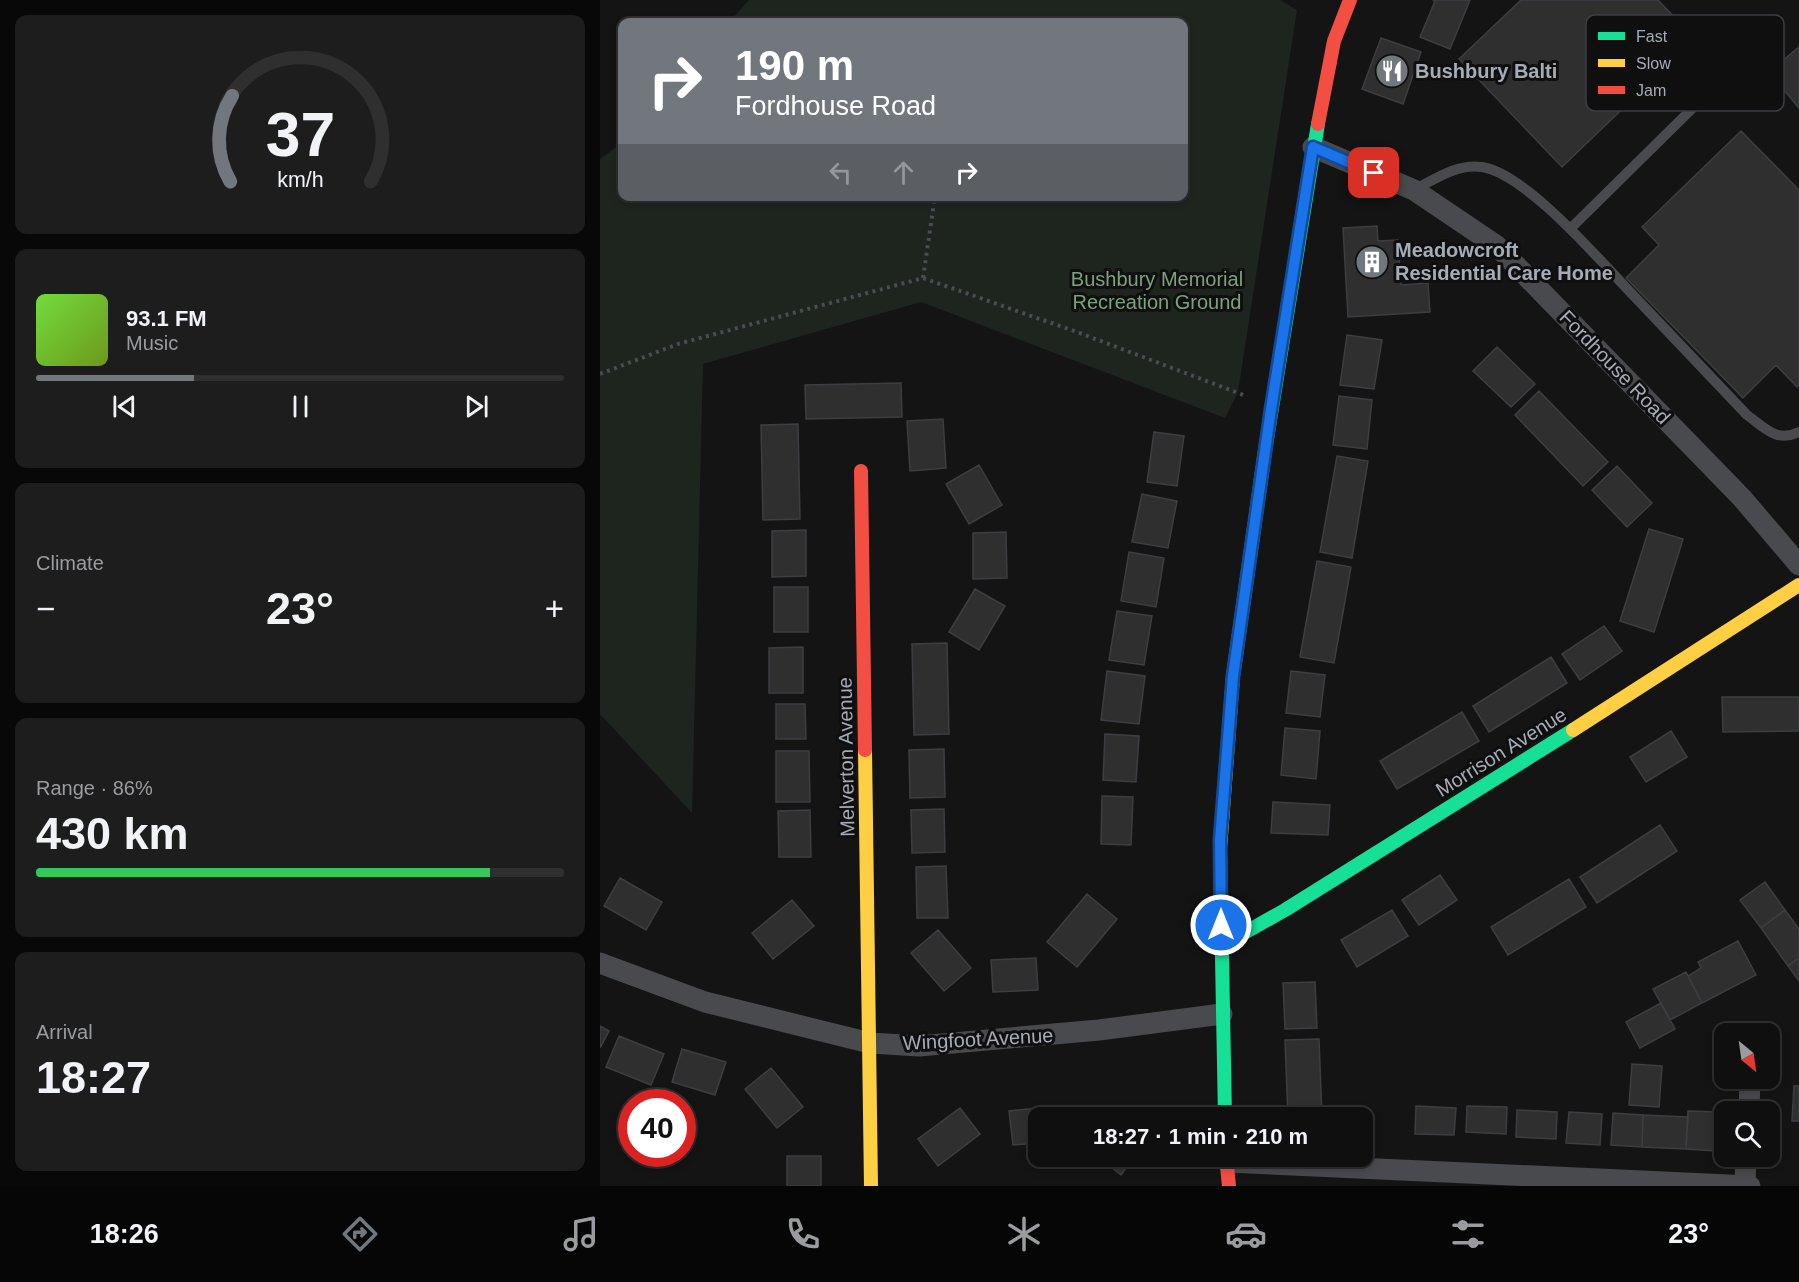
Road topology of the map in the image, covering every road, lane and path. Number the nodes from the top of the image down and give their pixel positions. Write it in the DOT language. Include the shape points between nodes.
graph roads {
  1 [pos="1350,0"];
  2 [pos="1690,111"];
  3 [pos="1313,147"];
  4 [pos="1414,190"];
  5 [pos="934,201"];
  6 [pos="1570,229"];
  7 [pos="923,278"];
  8 [pos="600,374"];
  9 [pos="1271,409"];
  10 [pos="1799,432"];
  11 [pos="861,471"];
  12 [pos="1799,565"];
  13 [pos="1799,585"];
  14 [pos="1221,946"];
  15 [pos="600,963"];
  16 [pos="1222,1014"];
  17 [pos="870,1042"];
  18 [pos="1225,1107"];
  19 [pos="1227,1167"];
  20 [pos="1373,1167"];
  21 [pos="1746,1167"];
  22 [pos="871,1186"];
  23 [pos="1229,1186"];
  24 [pos="1745,1186"];
  25 [pos="1750,1186"];
  1 -- 3 [label="street" via="1334,41"];
  2 -- 6 [label="lane"];
  3 -- 4 [label="street, Fordhouse Road"];
  3 -- 9 [label="street"];
  4 -- 6 [label="lane" via="1455,169 1480,166 1498,170"];
  4 -- 12 [label="street, Fordhouse Road" via="1497,246 1742,498"];
  5 -- 7 [label="path"];
  6 -- 10 [label="lane" via="1748,415 1780,437"];
  7 -- 8 [label="path" via="678,344"];
  7 -- 9 [label="path" via="1238,392"];
  9 -- 14 [label="street" via="1233,676 1220,840"];
  11 -- 17 [label="street, Melverton Avenue"];
  13 -- 14 [label="street, Morrison Avenue" via="1543,749"];
  14 -- 16 [label="street"];
  15 -- 17 [label="street, Wingfoot Avenue" via="705,1002"];
  16 -- 17 [label="street, Wingfoot Avenue" via="919,1046"];
  16 -- 18 [label="street"];
  17 -- 22 [label="street, Melverton Avenue"];
  19 -- 23 [label="street"];
  20 -- 24 [label="street"];
  21 -- 24 [label="street"];
  24 -- 25 [label="street"];
}
